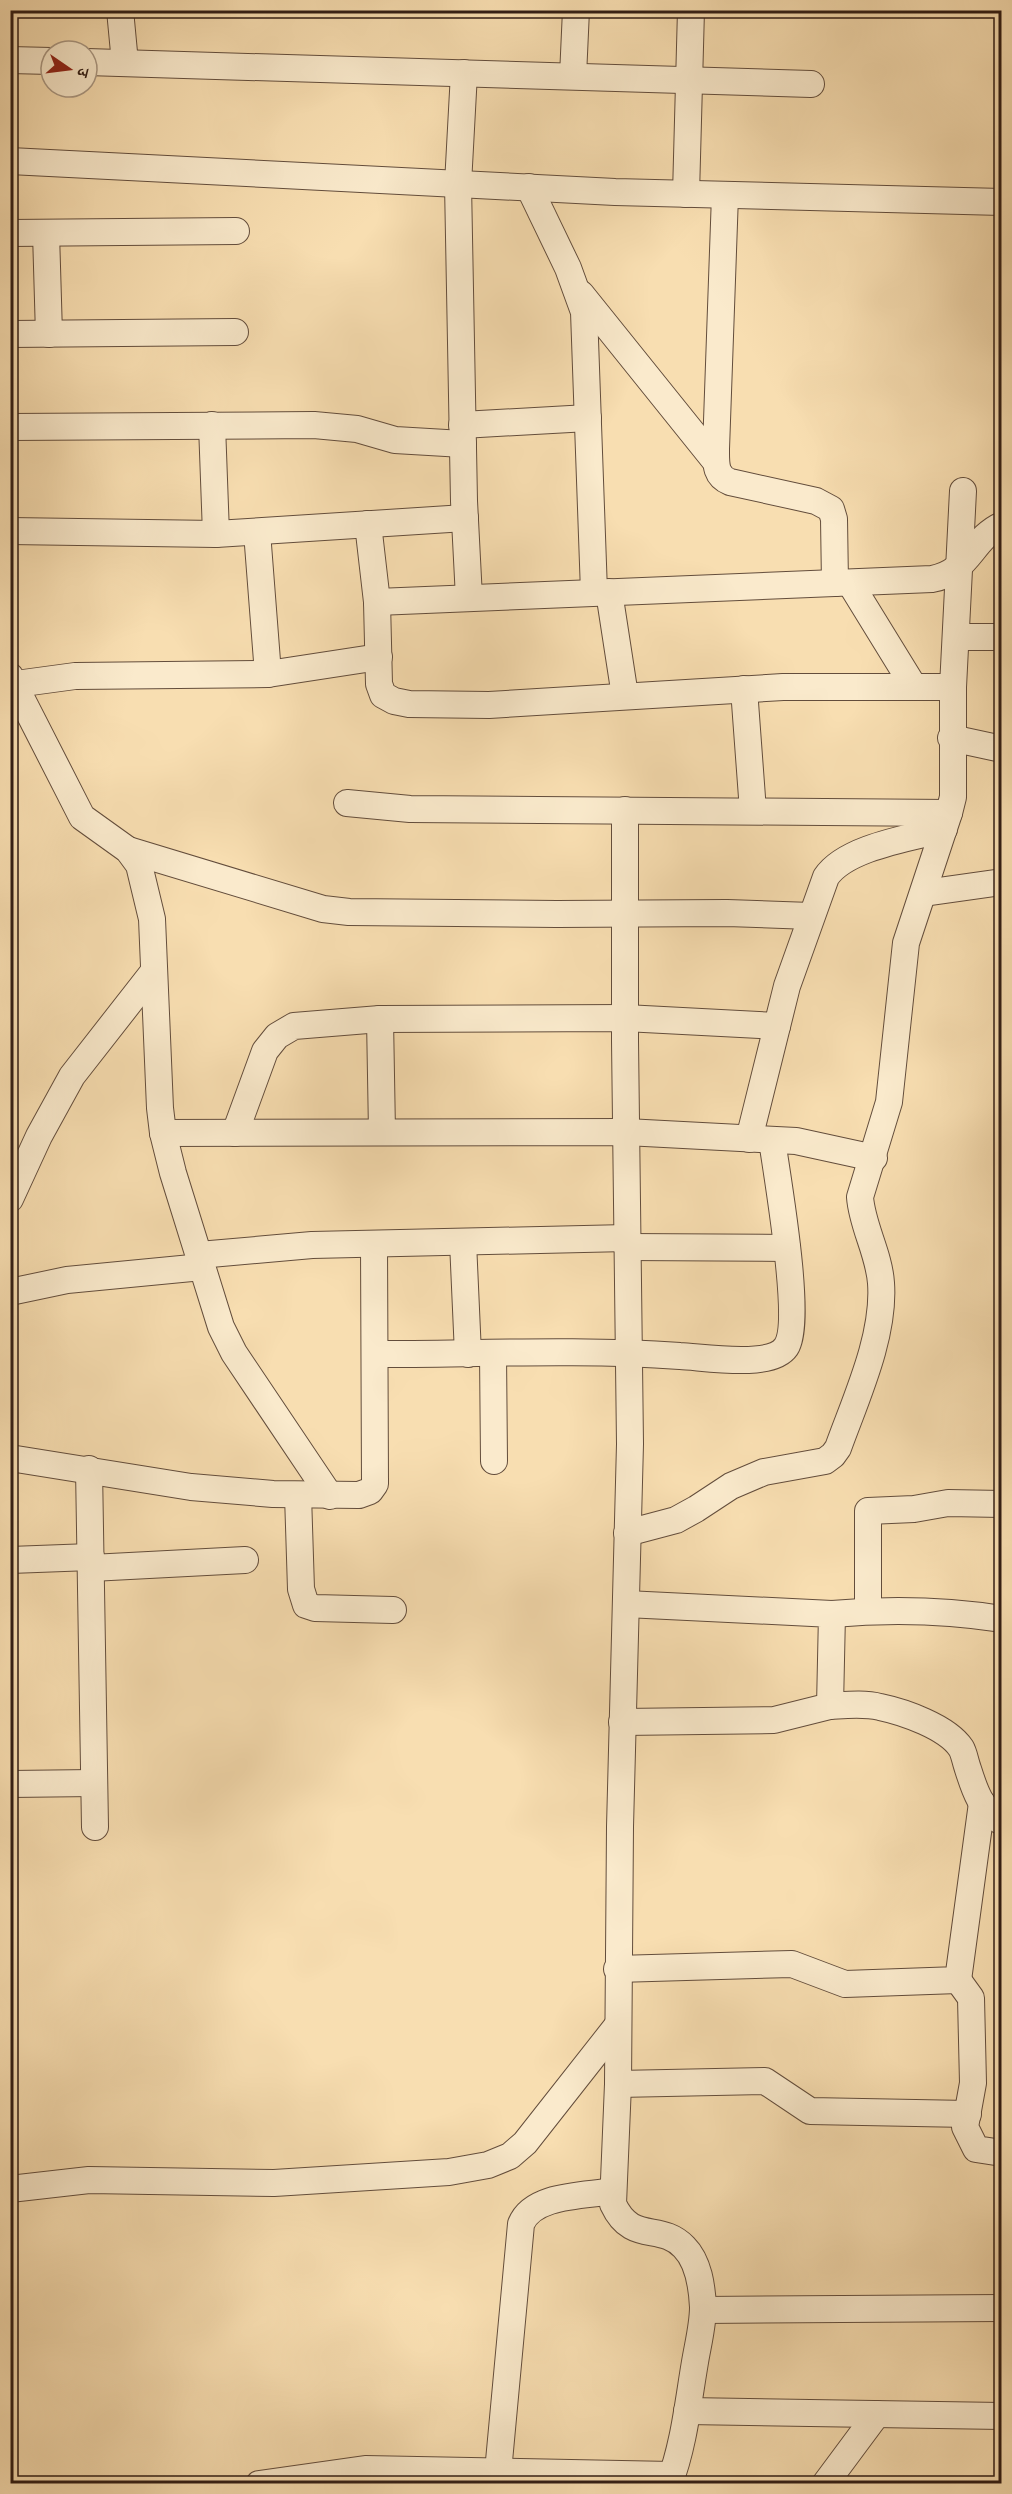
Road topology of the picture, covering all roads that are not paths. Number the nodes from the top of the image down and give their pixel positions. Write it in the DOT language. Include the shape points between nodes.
graph roads {
  1 [pos="120,10"];
  2 [pos="576,10"];
  3 [pos="691,10"];
  4 [pos="10,60"];
  5 [pos="39,61"];
  6 [pos="99,62"];
  7 [pos="125,63"];
  8 [pos="464,73"];
  9 [pos="573,76"];
  10 [pos="689,79"];
  11 [pos="811,84"];
  12 [pos="10,161"];
  13 [pos="458,184"];
  14 [pos="529,187"];
  15 [pos="686,194"];
  16 [pos="725,195"];
  17 [pos="1002,202"];
  18 [pos="236,231"];
  19 [pos="10,233"];
  20 [pos="46,233"];
  21 [pos="576,288"];
  22 [pos="235,333"];
  23 [pos="10,334"];
  24 [pos="49,334"];
  25 [pos="588,418"];
  26 [pos="212,425"];
  27 [pos="10,427"];
  28 [pos="463,435"];
  29 [pos="716,462"];
  30 [pos="963,491"];
  31 [pos="465,518"];
  32 [pos="368,524"];
  33 [pos="1002,525"];
  34 [pos="10,531"];
  35 [pos="257,532"];
  36 [pos="216,534"];
  37 [pos="960,568"];
  38 [pos="842,583"];
  39 [pos="602,592"];
  40 [pos="469,598"];
  41 [pos="377,602"];
  42 [pos="956,637"];
  43 [pos="1002,637"];
  44 [pos="379,657"];
  45 [pos="268,674"];
  46 [pos="13,680"];
  47 [pos="914,687"];
  48 [pos="953,687"];
  49 [pos="744,689"];
  50 [pos="626,696"];
  51 [pos="951,738"];
  52 [pos="1002,749"];
  53 [pos="347,803"];
  54 [pos="625,810"];
  55 [pos="753,811"];
  56 [pos="947,821"];
  57 [pos="128,850"];
  58 [pos="1002,882"];
  59 [pos="924,893"];
  60 [pos="625,912"];
  61 [pos="811,916"];
  62 [pos="154,971"];
  63 [pos="380,1018"];
  64 [pos="625,1018"];
  65 [pos="777,1026"];
  66 [pos="382,1132"];
  67 [pos="626,1132"];
  68 [pos="163,1133"];
  69 [pos="235,1133"];
  70 [pos="761,1140"];
  71 [pos="874,1158"];
  72 [pos="10,1198"];
  73 [pos="463,1242"];
  74 [pos="627,1243"];
  75 [pos="374,1244"];
  76 [pos="787,1248"];
  77 [pos="201,1261"];
  78 [pos="10,1292"];
  79 [pos="628,1352"];
  80 [pos="493,1353"];
  81 [pos="376,1354"];
  82 [pos="468,1354"];
  83 [pos="10,1458"];
  84 [pos="494,1461"];
  85 [pos="89,1469"];
  86 [pos="298,1495"];
  87 [pos="330,1496"];
  88 [pos="1002,1504"];
  89 [pos="627,1533"];
  90 [pos="10,1560"];
  91 [pos="245,1560"];
  92 [pos="91,1562"];
  93 [pos="626,1604"];
  94 [pos="393,1610"];
  95 [pos="868,1611"];
  96 [pos="832,1614"];
  97 [pos="1002,1618"];
  98 [pos="830,1707"];
  99 [pos="622,1722"];
  100 [pos="94,1783"];
  101 [pos="10,1784"];
  102 [pos="982,1803"];
  103 [pos="1002,1822"];
  104 [pos="95,1827"];
  105 [pos="617,1970"];
  106 [pos="958,1980"];
  107 [pos="617,2026"];
  108 [pos="618,2084"];
  109 [pos="968,2114"];
  110 [pos="1002,2153"];
  111 [pos="10,2189"];
  112 [pos="613,2192"];
  113 [pos="1002,2308"];
  114 [pos="703,2310"];
  115 [pos="687,2412"];
  116 [pos="877,2414"];
  117 [pos="1002,2416"];
  118 [pos="498,2472"];
  119 [pos="671,2479"];
  120 [pos="259,2484"];
  121 [pos="825,2484"];
  1 -- 7 [label="street"];
  2 -- 9 [label="street"];
  3 -- 10 [label="street"];
  4 -- 5 [label="street"];
  6 -- 7 [label="street"];
  7 -- 8 [label="street"];
  8 -- 9 [label="street"];
  8 -- 13 [label="street"];
  9 -- 10 [label="street"];
  10 -- 11 [label="street"];
  10 -- 15 [label="street"];
  12 -- 13 [label="street"];
  13 -- 14 [label="street"];
  13 -- 28 [label="street"];
  14 -- 15 [label="street"];
  14 -- 21 [label="street"];
  15 -- 16 [label="street"];
  16 -- 17 [label="street"];
  16 -- 29 [label="street"];
  18 -- 20 [label="street"];
  19 -- 20 [label="street"];
  20 -- 24 [label="street"];
  21 -- 25 [label="street" via="584,312"];
  21 -- 29 [label="street"];
  22 -- 24 [label="street"];
  23 -- 24 [label="street"];
  25 -- 28 [label="street"];
  25 -- 39 [label="street"];
  26 -- 27 [label="street"];
  26 -- 28 [label="street" via="314,425 357,429 395,440"];
  26 -- 36 [label="street"];
  28 -- 31 [label="street"];
  29 -- 38 [label="street" via="722,479 816,501 831,509"];
  30 -- 37 [label="street"];
  31 -- 32 [label="street"];
  31 -- 40 [label="street"];
  32 -- 35 [label="street"];
  32 -- 41 [label="street"];
  33 -- 37 [label="street" via="985,536"];
  34 -- 36 [label="street"];
  35 -- 36 [label="street"];
  35 -- 45 [label="street"];
  37 -- 38 [label="street" via="942,578"];
  37 -- 42 [label="street"];
  38 -- 39 [label="street"];
  38 -- 47 [label="street"];
  39 -- 40 [label="street"];
  39 -- 50 [label="street"];
  40 -- 41 [label="street"];
  41 -- 44 [label="street"];
  42 -- 43 [label="street"];
  42 -- 48 [label="street"];
  44 -- 45 [label="street"];
  44 -- 50 [label="street" via="383,695 409,704 489,705"];
  45 -- 46 [label="street"];
  46 -- 57 [label="street" via="82,817"];
  47 -- 48 [label="street"];
  47 -- 49 [label="street"];
  48 -- 51 [label="street"];
  49 -- 50 [label="street"];
  49 -- 55 [label="street"];
  51 -- 52 [label="street"];
  51 -- 56 [label="street" via="952,797"];
  53 -- 54 [label="street" via="410,809"];
  54 -- 55 [label="street"];
  54 -- 60 [label="street"];
  55 -- 56 [label="street"];
  56 -- 59 [label="street"];
  56 -- 61 [label="street" via="864,851 833,867"];
  57 -- 60 [label="street" via="332,910"];
  57 -- 62 [label="street" via="139,865 148,896"];
  58 -- 59 [label="street"];
  59 -- 71 [label="street" via="906,944 889,1102"];
  60 -- 61 [label="street"];
  60 -- 64 [label="street"];
  61 -- 65 [label="street"];
  62 -- 68 [label="street"];
  62 -- 72 [label="street" via="72,1076"];
  63 -- 64 [label="street"];
  63 -- 66 [label="street"];
  63 -- 69 [label="street" via="294,1026 277,1036 265,1051"];
  64 -- 65 [label="street"];
  64 -- 67 [label="street"];
  65 -- 70 [label="street"];
  66 -- 67 [label="street"];
  66 -- 69 [label="street"];
  67 -- 70 [label="street"];
  67 -- 74 [label="street"];
  68 -- 69 [label="street"];
  68 -- 77 [label="street"];
  70 -- 71 [label="street" via="796,1141"];
  70 -- 76 [label="street"];
  71 -- 89 [label="street" via="860,1197 881,1292 866,1373 838,1448 825,1461 764,1472 732,1486 676,1520"];
  73 -- 74 [label="street"];
  73 -- 75 [label="street"];
  73 -- 82 [label="street"];
  74 -- 76 [label="street"];
  74 -- 79 [label="street"];
  75 -- 77 [label="street" via="312,1245"];
  75 -- 81 [label="street"];
  76 -- 79 [label="street" via="791,1328 786,1348 778,1354 765,1359 738,1360"];
  77 -- 78 [label="street"];
  77 -- 87 [label="street" via="221,1327 234,1353"];
  79 -- 80 [label="street"];
  79 -- 89 [label="street"];
  80 -- 82 [label="street"];
  80 -- 84 [label="street"];
  81 -- 82 [label="street"];
  81 -- 87 [label="street" via="375,1484 359,1495"];
  83 -- 85 [label="street"];
  85 -- 86 [label="street" via="190,1488"];
  85 -- 92 [label="street"];
  86 -- 87 [label="street"];
  86 -- 94 [label="street" via="301,1589 306,1605"];
  88 -- 95 [label="street" via="948,1503 868,1511"];
  89 -- 93 [label="street"];
  90 -- 92 [label="street"];
  91 -- 92 [label="street"];
  92 -- 100 [label="street"];
  93 -- 96 [label="street"];
  93 -- 99 [label="street"];
  95 -- 96 [label="street"];
  95 -- 97 [label="street"];
  96 -- 98 [label="street"];
  98 -- 99 [label="street" via="774,1720"];
  98 -- 102 [label="street" via="880,1707 948,1734 962,1749"];
  99 -- 105 [label="street"];
  100 -- 101 [label="street"];
  100 -- 104 [label="street"];
  102 -- 103 [label="street" via="990,1816"];
  102 -- 106 [label="street"];
  105 -- 106 [label="street" via="792,1964 845,1984"];
  105 -- 107 [label="street"];
  106 -- 109 [label="street" via="971,1998 973,2083"];
  107 -- 108 [label="street"];
  107 -- 111 [label="street" via="525,2143 510,2156 488,2165 449,2172 274,2183 89,2180"];
  108 -- 109 [label="street" via="765,2081 810,2111"];
  108 -- 112 [label="street"];
  109 -- 110 [label="street" via="965,2127 976,2149"];
  112 -- 114 [label="street" via="613,2204 629,2226 669,2237 689,2252 699,2277"];
  112 -- 118 [label="street" via="549,2201 525,2214"];
  113 -- 114 [label="street"];
  114 -- 115 [label="street"];
  115 -- 116 [label="street"];
  115 -- 119 [label="street"];
  116 -- 117 [label="street"];
  116 -- 121 [label="street"];
  118 -- 119 [label="street"];
  118 -- 120 [label="street" via="365,2469"];
}
